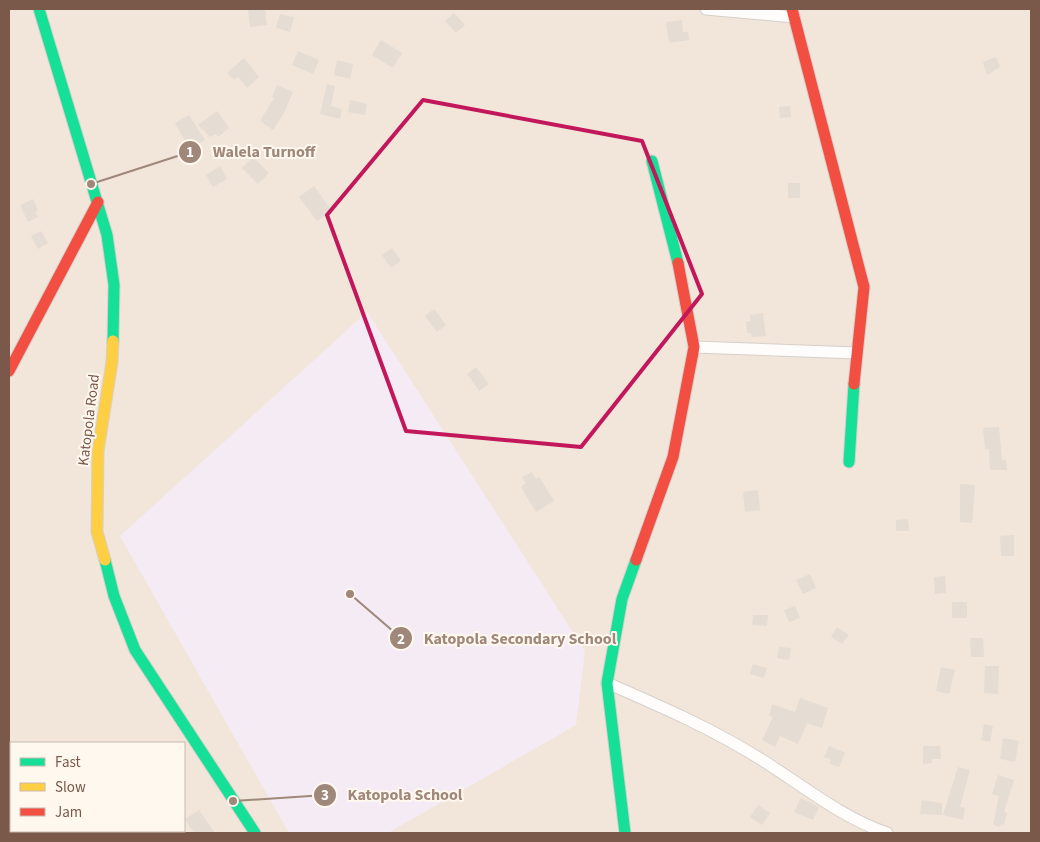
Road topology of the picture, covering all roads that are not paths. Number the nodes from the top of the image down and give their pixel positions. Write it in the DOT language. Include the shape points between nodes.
graph roads {
  1 [pos="39,9"];
  2 [pos="706,9"];
  3 [pos="793,13"];
  4 [pos="652,161"];
  5 [pos="98,202"];
  6 [pos="694,347"];
  7 [pos="856,353"];
  8 [pos="9,371"];
  9 [pos="849,462"];
  10 [pos="607,683"];
  11 [pos="255,833"];
  12 [pos="625,833"];
  13 [pos="887,833"];
  1 -- 5 [label="street, Katopola Road"];
  2 -- 3 [label="street"];
  3 -- 7 [label="street" via="863,278"];
  4 -- 6 [label="street" via="684,285"];
  5 -- 8 [label="street"];
  5 -- 11 [label="street, Katopola Road" via="107,235 114,286 112,362 98,451 97,532 114,596 135,650"];
  6 -- 7 [label="street"];
  6 -- 10 [label="street" via="673,457 622,599"];
  7 -- 9 [label="street"];
  10 -- 12 [label="street"];
  10 -- 13 [label="street" via="671,710 760,758 866,824"];
}
